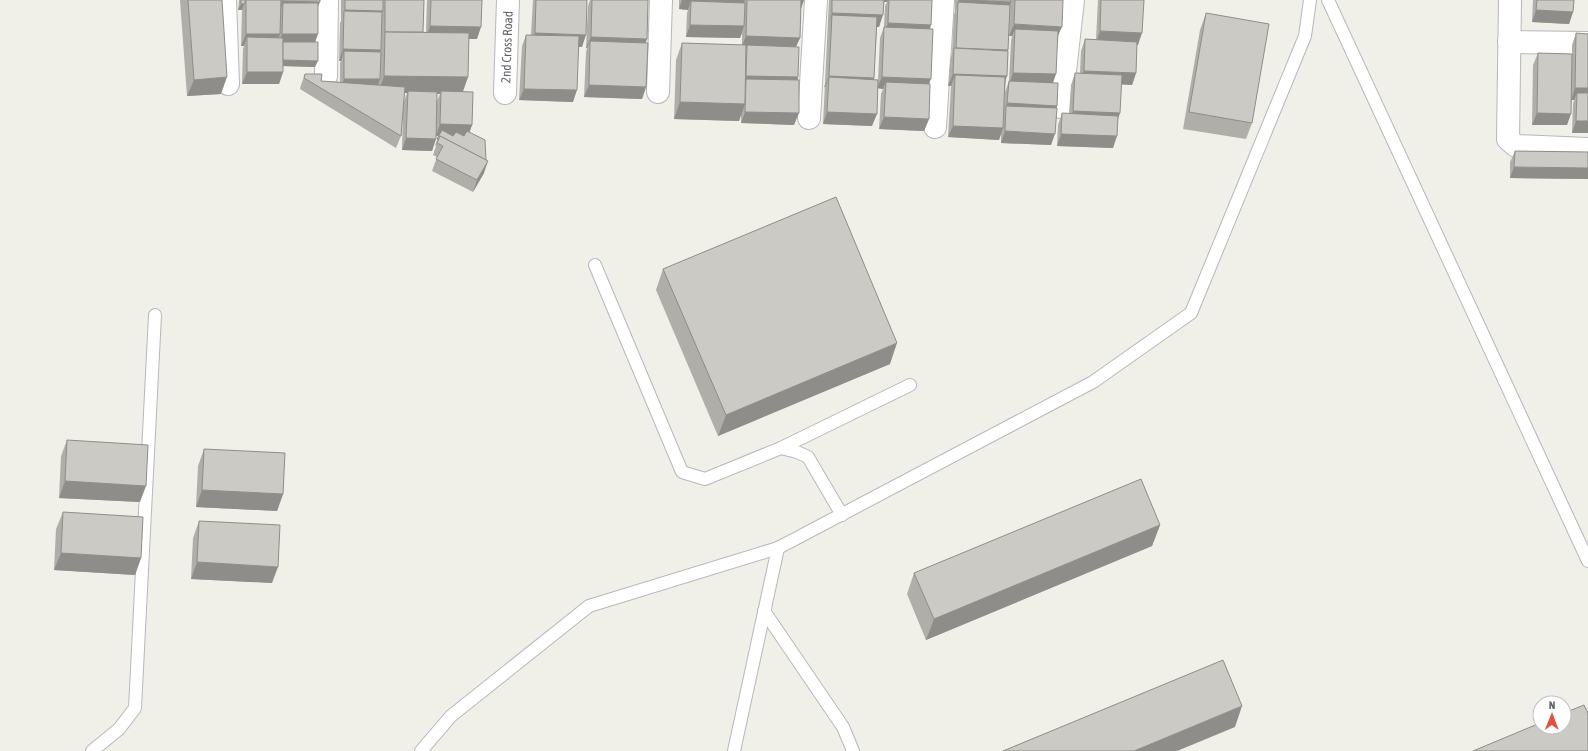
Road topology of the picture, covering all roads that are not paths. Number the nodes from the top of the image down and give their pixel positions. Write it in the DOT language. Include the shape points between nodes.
graph roads {
  1 [pos="225,0"];
  2 [pos="327,0"];
  3 [pos="508,0"];
  4 [pos="660,0"];
  5 [pos="816,0"];
  6 [pos="943,0"];
  7 [pos="1073,0"];
  8 [pos="1310,0"];
  9 [pos="1328,0"];
  10 [pos="1510,0"];
  11 [pos="1509,42"];
  12 [pos="1588,43"];
  13 [pos="326,76"];
  14 [pos="228,84"];
  15 [pos="658,92"];
  16 [pos="505,94"];
  17 [pos="1061,107"];
  18 [pos="809,118"];
  19 [pos="935,127"];
  20 [pos="1588,149"];
  21 [pos="595,265"];
  22 [pos="155,315"];
  23 [pos="910,385"];
  24 [pos="781,448"];
  25 [pos="842,515"];
  26 [pos="778,548"];
  27 [pos="1588,562"];
  28 [pos="764,611"];
  29 [pos="92,751"];
  30 [pos="421,751"];
  31 [pos="734,751"];
  32 [pos="853,751"];
  1 -- 14 [label="street"];
  2 -- 13 [label="street"];
  3 -- 16 [label="street, 2nd Cross Road"];
  4 -- 15 [label="street"];
  5 -- 18 [label="street"];
  6 -- 19 [label="street"];
  7 -- 17 [label="street"];
  8 -- 25 [label="lane" via="1305,36 1191,313 1093,382"];
  9 -- 27 [label="lane"];
  10 -- 11 [label="street"];
  11 -- 12 [label="street"];
  11 -- 20 [label="street" via="1510,142 1516,146"];
  21 -- 24 [label="lane" via="682,472 706,479"];
  22 -- 29 [label="lane" via="135,708 119,728"];
  23 -- 24 [label="lane"];
  24 -- 25 [label="lane" via="808,457"];
  25 -- 26 [label="lane"];
  26 -- 28 [label="lane"];
  26 -- 30 [label="lane" via="589,606 451,716"];
  28 -- 31 [label="lane"];
  28 -- 32 [label="lane" via="843,727"];
}
